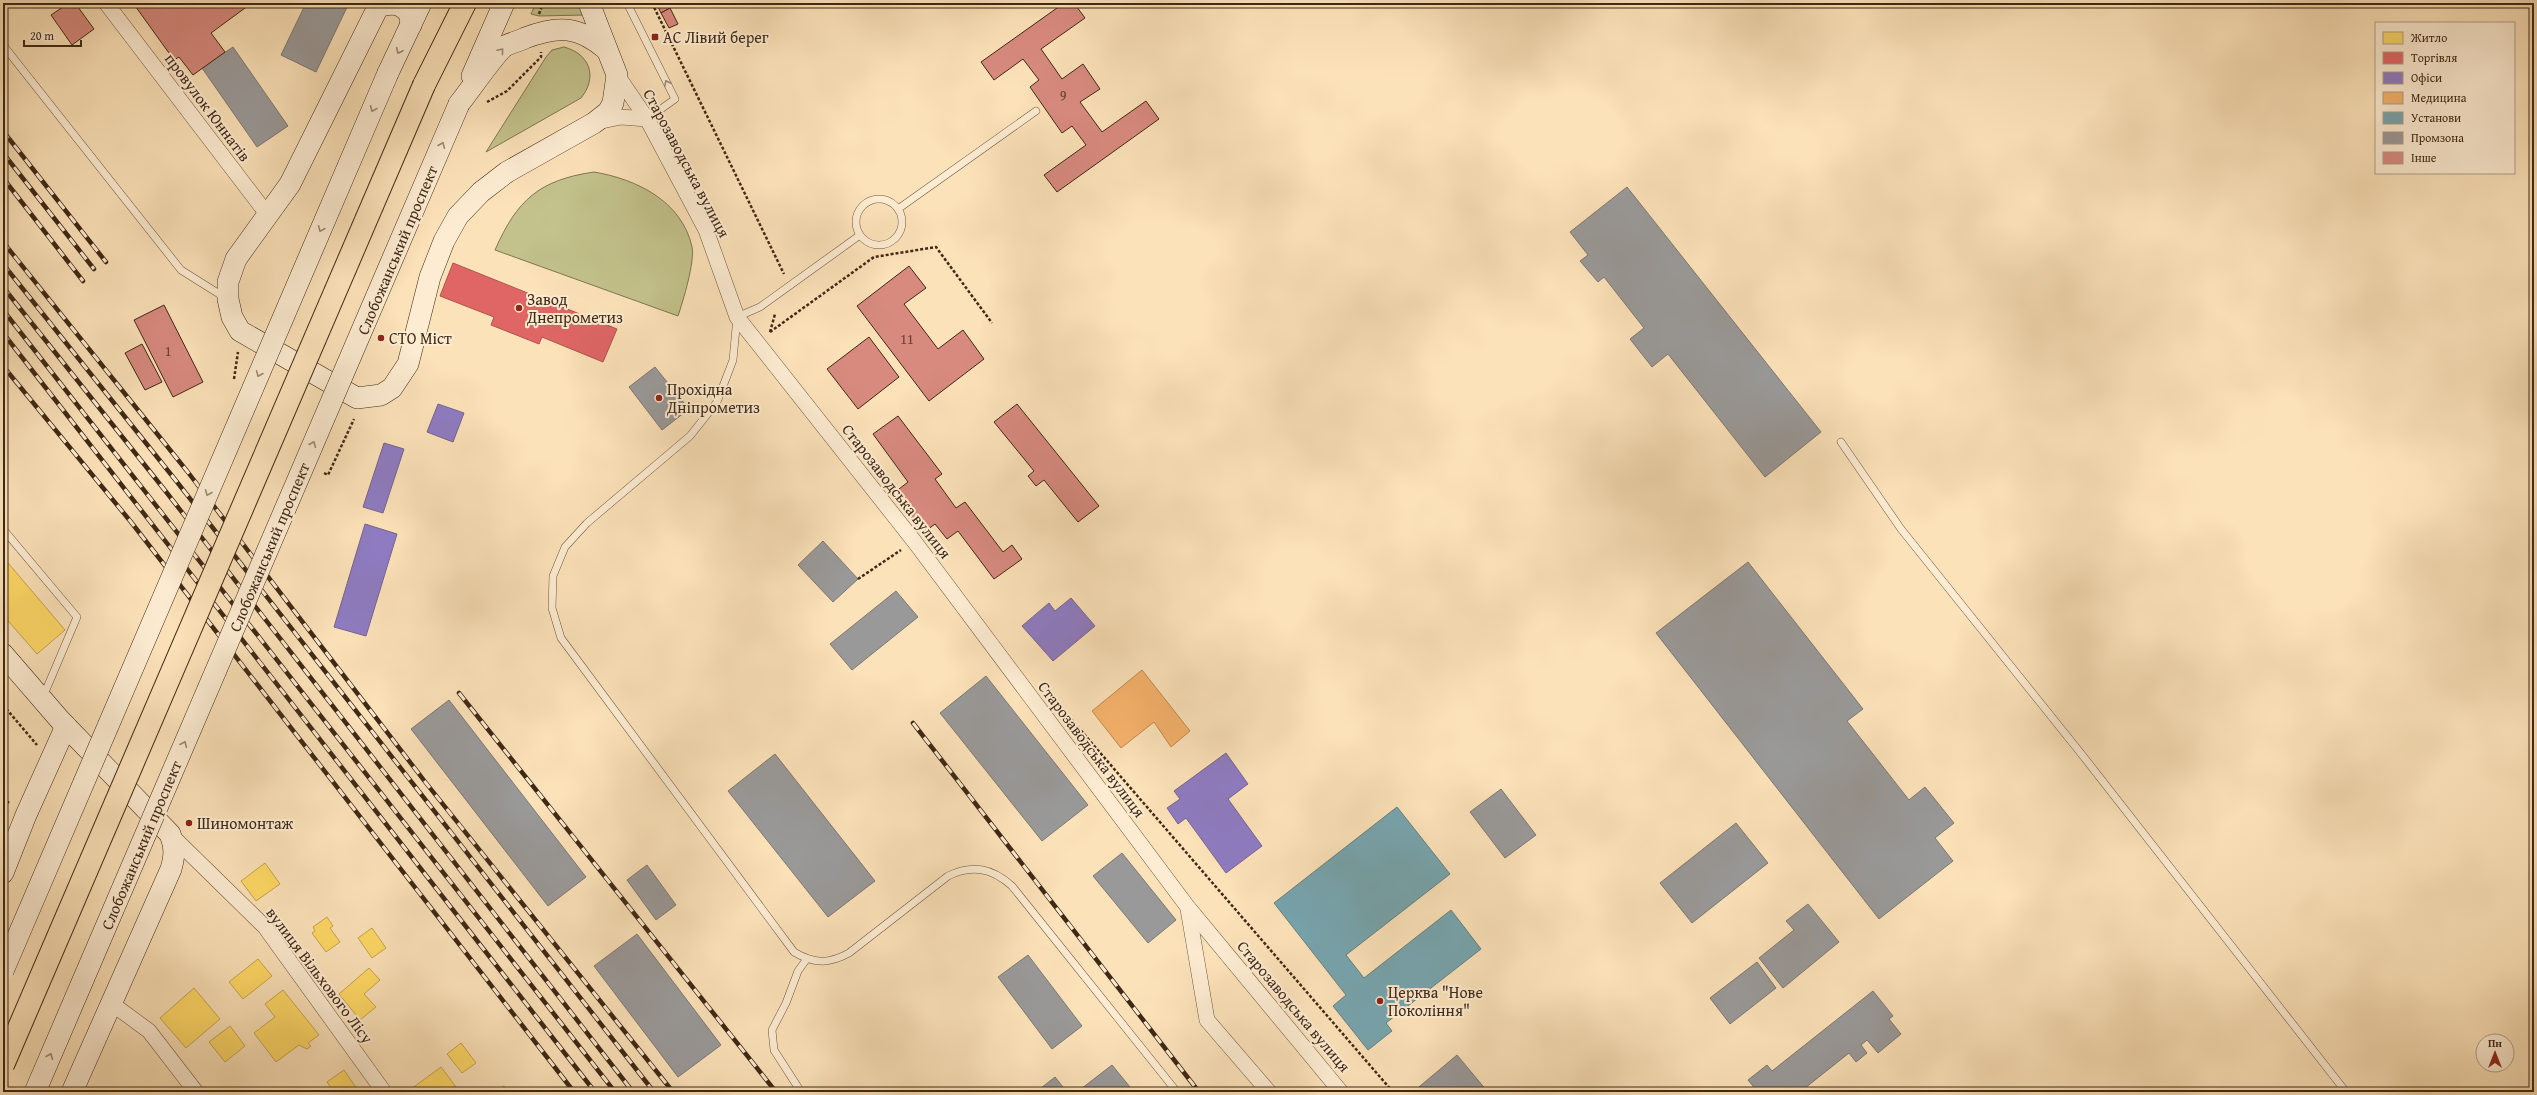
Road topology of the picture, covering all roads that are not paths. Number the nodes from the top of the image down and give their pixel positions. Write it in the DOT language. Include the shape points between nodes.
graph roads {
  1 [pos="106,3"];
  2 [pos="421,3"];
  3 [pos="456,3"];
  4 [pos="465,3"];
  5 [pos="504,3"];
  6 [pos="589,3"];
  7 [pos="627,3"];
  8 [pos="378,5"];
  9 [pos="411,25"];
  10 [pos="3,45"];
  11 [pos="607,50"];
  12 [pos="617,75"];
  13 [pos="424,85"];
  14 [pos="469,105"];
  15 [pos="1036,111"];
  16 [pos="647,119"];
  17 [pos="594,123"];
  18 [pos="898,209"];
  19 [pos="267,214"];
  20 [pos="860,235"];
  21 [pos="228,299"];
  22 [pos="737,317"];
  23 [pos="1841,442"];
  24 [pos="3,529"];
  25 [pos="3,654"];
  26 [pos="42,700"];
  27 [pos="66,726"];
  28 [pos="170,834"];
  29 [pos="3,873"];
  30 [pos="1187,906"];
  31 [pos="806,960"];
  32 [pos="3,971"];
  33 [pos="111,1002"];
  34 [pos="3,1065"];
  35 [pos="35,1092"];
  36 [pos="72,1092"];
  37 [pos="196,1092"];
  38 [pos="384,1092"];
  39 [pos="801,1092"];
  40 [pos="1177,1092"];
  41 [pos="1269,1092"];
  42 [pos="1341,1092"];
  43 [pos="2346,1092"];
  1 -- 19 [label="street, провулок Юннатів"];
  2 -- 9 [label="main road"];
  3 -- 13 [label="main road"];
  4 -- 13 [label="main road"];
  5 -- 14 [label="main road, Слобожанський проспект"];
  6 -- 11 [label="main road"];
  16 -- 7 [label="lane, one-way" via="675,99"];
  8 -- 9 [label="main road" via="399,5 410,15"];
  8 -- 19 [label="main road" via="290,184"];
  9 -- 32 [label="main road, one-way, bridge" via="388,73"];
  10 -- 21 [label="lane" via="181,270"];
  11 -- 12 [label="main road"];
  14 -- 11 [label="main road, one-way" via="504,46 557,29 576,31 593,38"];
  12 -- 16 [label="street, Старозаводська вулиця"];
  12 -- 17 [label="main road" via="613,103 608,112"];
  13 -- 34 [label="main road, bridge"];
  35 -- 14 [label="main road, Слобожанський проспект, one-way, bridge"];
  15 -- 18 [label="lane"];
  16 -- 17 [label="street" via="621,117"];
  16 -- 22 [label="street, Старозаводська вулиця" via="706,230"];
  17 -- 21 [label="main road" via="507,172 481,192 458,216 444,241 430,277 408,364 392,388 381,395 357,398 240,331 232,317"];
  18 -- 20 [label="lane" via="885,200 877,199 863,206 856,220"];
  18 -- 20 [label="lane" via="902,216 901,228 896,238 889,243 873,245"];
  19 -- 21 [label="main road" via="236,259 228,282"];
  20 -- 22 [label="lane" via="760,306"];
  22 -- 30 [label="street, Старозаводська вулиця" via="914,541"];
  22 -- 31 [label="lane" via="733,360 717,402 690,436 586,523 565,547 553,576 552,608 561,638 579,664 784,941"];
  23 -- 43 [label="lane" via="1901,529"];
  24 -- 26 [label="lane" via="77,617"];
  25 -- 26 [label="main road"];
  26 -- 27 [label="main road"];
  27 -- 28 [label="main road"];
  27 -- 29 [label="main road"];
  28 -- 33 [label="main road" via="175,854 171,869"];
  28 -- 38 [label="street, вулиця Вільхового Лісу" via="265,927"];
  30 -- 41 [label="street, Старозаводська вулиця" via="1207,1020"];
  30 -- 42 [label="street, Старозаводська вулиця"];
  31 -- 39 [label="lane" via="798,971 772,1030 774,1050"];
  31 -- 40 [label="lane" via="836,960 849,953 948,876 961,869 989,870 1002,876 1012,886"];
  33 -- 36 [label="main road"];
  33 -- 37 [label="street" via="149,1031"];
}
